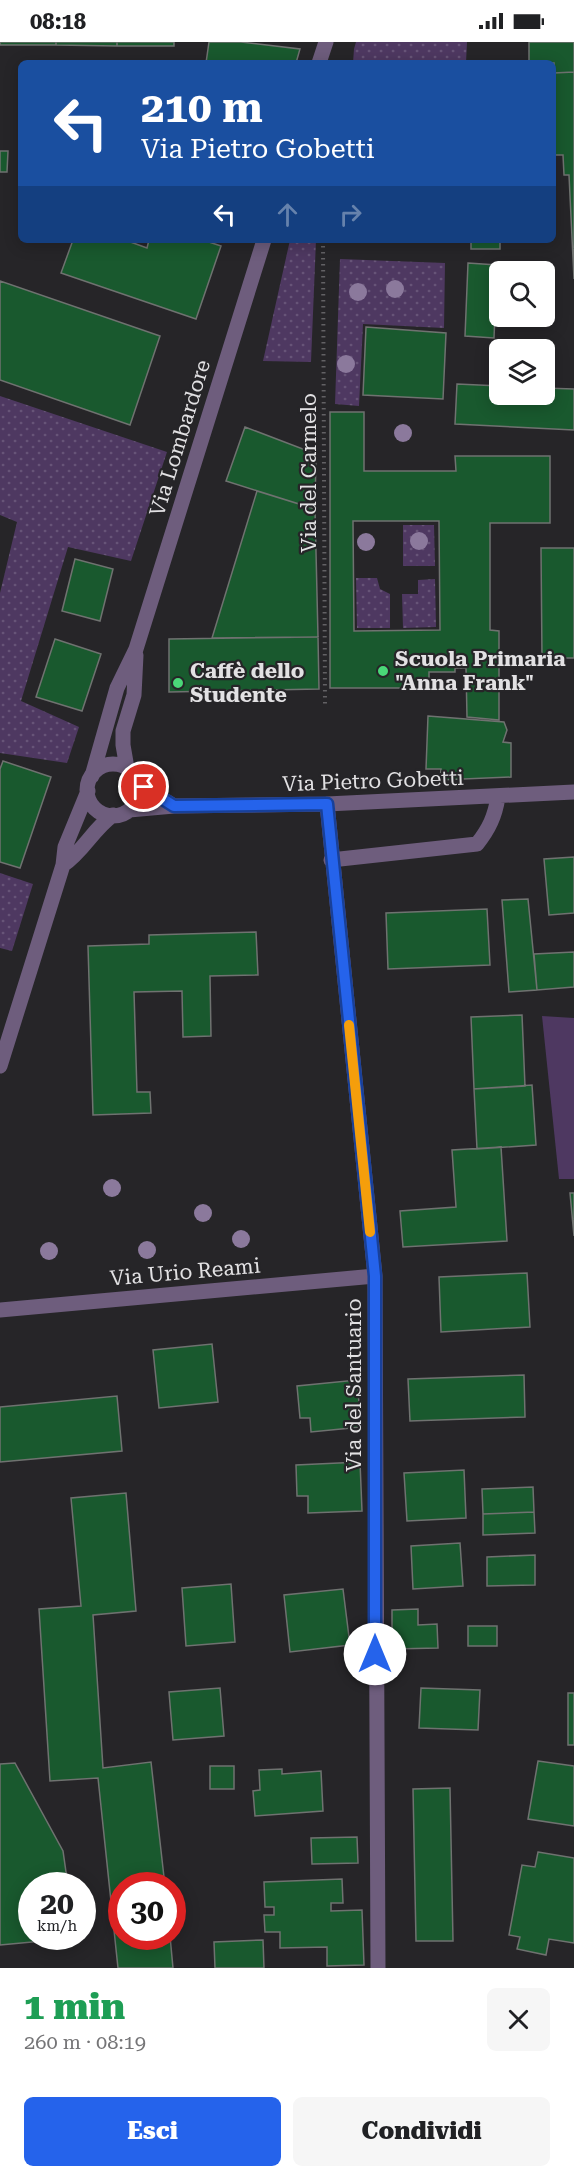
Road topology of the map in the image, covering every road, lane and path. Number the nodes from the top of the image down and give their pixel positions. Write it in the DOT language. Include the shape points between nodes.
graph roads {
  1 [pos="326,42"];
  2 [pos="320,60"];
  3 [pos="263,243"];
  4 [pos="322,243"];
  5 [pos="136,649"];
  6 [pos="325,705"];
  7 [pos="127,768"];
  8 [pos="90,783"];
  9 [pos="138,784"];
  10 [pos="574,792"];
  11 [pos="498,797"];
  12 [pos="327,804"];
  13 [pos="174,806"];
  14 [pos="129,810"];
  15 [pos="113,815"];
  16 [pos="331,860"];
  17 [pos="63,865"];
  18 [pos="0,1066"];
  19 [pos="375,1276"];
  20 [pos="0,1310"];
  21 [pos="378,1968"];
  1 -- 2 [label="street"];
  3 -- 5 [label="street, Via Lombardore"];
  4 -- 6 [label="path, Via del Carmelo"];
  5 -- 7 [label="street, Via Lombardore" via="134,695 123,731"];
  5 -- 8 [label="street, Via Lombardore" via="117,688"];
  7 -- 8 [label="street" via="110,764 99,769"];
  7 -- 9 [label="street"];
  8 -- 15 [label="street" via="90,800 95,808"];
  8 -- 17 [label="street, Via Lombardore" via="65,847"];
  9 -- 13 [label="street"];
  9 -- 14 [label="street" via="137,799"];
  10 -- 11 [label="street, Via Pietro Gobetti"];
  11 -- 12 [label="street, Via Pietro Gobetti"];
  11 -- 16 [label="street" via="496,814 477,844"];
  12 -- 13 [label="street, Via Pietro Gobetti"];
  12 -- 16 [label="street, Via del Santuario"];
  13 -- 14 [label="street, Via Pietro Gobetti"];
  14 -- 15 [label="street"];
  15 -- 17 [label="street, Via Lombardore" via="88,838 76,857"];
  16 -- 19 [label="street, Via del Santuario"];
  17 -- 18 [label="street, Via Lombardore"];
  19 -- 20 [label="street, Via Urio Reami"];
  19 -- 21 [label="street, Via del Santuario"];
}
